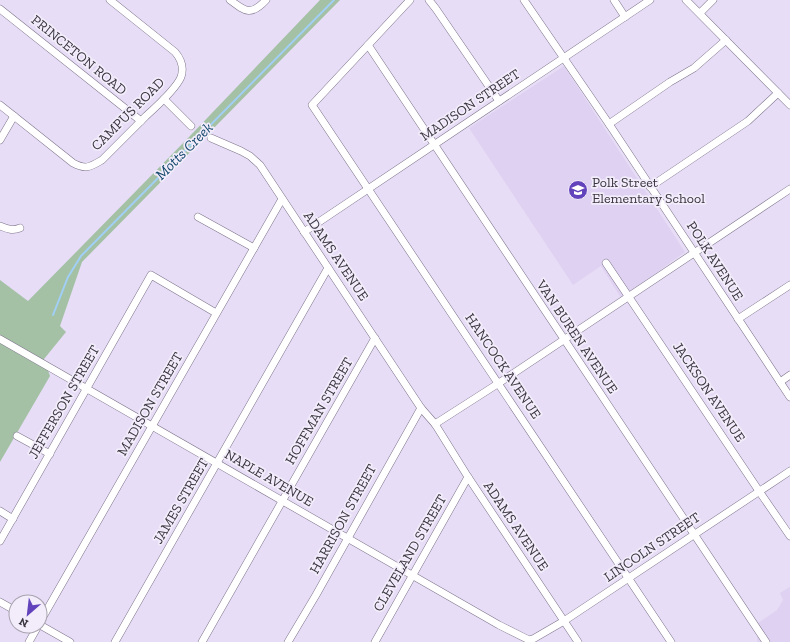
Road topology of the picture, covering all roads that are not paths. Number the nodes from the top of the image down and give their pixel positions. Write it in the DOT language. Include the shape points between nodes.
graph roads {
  1 [pos="110,0"];
  2 [pos="230,0"];
  3 [pos="266,0"];
  4 [pos="410,0"];
  5 [pos="429,0"];
  6 [pos="524,0"];
  7 [pos="614,0"];
  8 [pos="650,0"];
  9 [pos="686,0"];
  10 [pos="713,0"];
  11 [pos="0,9"];
  12 [pos="700,13"];
  13 [pos="624,18"];
  14 [pos="726,40"];
  15 [pos="368,45"];
  16 [pos="564,58"];
  17 [pos="778,93"];
  18 [pos="164,99"];
  19 [pos="499,101"];
  20 [pos="0,105"];
  21 [pos="790,105"];
  22 [pos="14,116"];
  23 [pos="141,121"];
  24 [pos="609,124"];
  25 [pos="191,126"];
  26 [pos="211,138"];
  27 [pos="0,140"];
  28 [pos="434,145"];
  29 [pos="650,187"];
  30 [pos="369,188"];
  31 [pos="790,189"];
  32 [pos="282,199"];
  33 [pos="198,217"];
  34 [pos="0,226"];
  35 [pos="20,228"];
  36 [pos="304,232"];
  37 [pos="254,248"];
  38 [pos="694,252"];
  39 [pos="606,263"];
  40 [pos="328,268"];
  41 [pos="790,285"];
  42 [pos="628,296"];
  43 [pos="216,313"];
  44 [pos="738,319"];
  45 [pos="375,338"];
  46 [pos="0,339"];
  47 [pos="564,340"];
  48 [pos="790,375"];
  49 [pos="780,382"];
  50 [pos="499,383"];
  51 [pos="87,388"];
  52 [pos="790,397"];
  53 [pos="421,408"];
  54 [pos="435,424"];
  55 [pos="152,426"];
  56 [pos="17,436"];
  57 [pos="50,454"];
  58 [pos="217,463"];
  59 [pos="790,470"];
  60 [pos="468,478"];
  61 [pos="759,491"];
  62 [pos="283,500"];
  63 [pos="0,511"];
  64 [pos="13,518"];
  65 [pos="694,534"];
  66 [pos="790,536"];
  67 [pos="348,537"];
  68 [pos="0,541"];
  69 [pos="413,574"];
  70 [pos="629,578"];
  71 [pos="48,608"];
  72 [pos="564,621"];
  73 [pos="48,629"];
  74 [pos="526,638"];
  75 [pos="377,641"];
  76 [pos="70,642"];
  77 [pos="115,642"];
  78 [pos="202,642"];
  79 [pos="288,642"];
  80 [pos="578,642"];
  81 [pos="671,642"];
  82 [pos="766,642"];
  1 -- 18 [label="street, CAMPUS ROAD" via="179,57 182,66 181,77"];
  2 -- 3 [label="street" via="244,10 259,8"];
  4 -- 15 [label="street"];
  5 -- 19 [label="street"];
  6 -- 16 [label="street, POLK AVENUE"];
  7 -- 13 [label="street"];
  8 -- 13 [label="street, MADISON STREET"];
  9 -- 12 [label="street"];
  10 -- 12 [label="street"];
  11 -- 23 [label="street, PRINCETON ROAD"];
  12 -- 14 [label="street"];
  13 -- 16 [label="street, MADISON STREET"];
  14 -- 17 [label="street"];
  14 -- 24 [label="street" via="694,68"];
  15 -- 28 [label="street, VAN BUREN AVENUE"];
  15 -- 30 [label="street, HANCOCK AVENUE" via="312,105"];
  16 -- 19 [label="street, MADISON STREET"];
  16 -- 24 [label="street, POLK AVENUE"];
  17 -- 21 [label="street"];
  17 -- 29 [label="street" via="748,121"];
  18 -- 23 [label="street, CAMPUS ROAD"];
  18 -- 25 [label="street"];
  19 -- 28 [label="street, MADISON STREET"];
  20 -- 22 [label="street"];
  22 -- 23 [label="street, CAMPUS ROAD" via="73,162 88,167 102,160"];
  22 -- 27 [label="street"];
  24 -- 29 [label="street, POLK AVENUE"];
  26 -- 32 [label="street, ADAMS AVENUE" via="250,156 260,165"];
  28 -- 30 [label="street, MADISON STREET"];
  28 -- 47 [label="street, VAN BUREN AVENUE"];
  29 -- 38 [label="street, POLK AVENUE"];
  30 -- 36 [label="street, MADISON STREET"];
  30 -- 50 [label="street, HANCOCK AVENUE"];
  31 -- 38 [label="street"];
  32 -- 36 [label="street, ADAMS AVENUE"];
  32 -- 37 [label="street, MADISON STREET"];
  33 -- 37 [label="street"];
  34 -- 35 [label="street" via="11,230"];
  36 -- 40 [label="street, ADAMS AVENUE"];
  37 -- 43 [label="street, MADISON STREET"];
  38 -- 42 [label="street"];
  38 -- 44 [label="street, POLK AVENUE"];
  39 -- 42 [label="street, JACKSON AVENUE"];
  40 -- 45 [label="street, ADAMS AVENUE"];
  40 -- 58 [label="street, JAMES STREET"];
  41 -- 44 [label="street"];
  42 -- 47 [label="street"];
  42 -- 61 [label="street, JACKSON AVENUE"];
  43 -- 51 [label="street, JEFFERSON STREET" via="151,275"];
  43 -- 55 [label="street, MADISON STREET"];
  44 -- 49 [label="street, POLK AVENUE"];
  45 -- 53 [label="street, ADAMS AVENUE"];
  45 -- 62 [label="street, HOFFMAN STREET"];
  46 -- 51 [label="street, NAPLE AVENUE"];
  47 -- 50 [label="street"];
  47 -- 65 [label="street, VAN BUREN AVENUE"];
  48 -- 49 [label="street"];
  49 -- 52 [label="street, POLK AVENUE"];
  50 -- 54 [label="street"];
  50 -- 70 [label="street, HANCOCK AVENUE"];
  51 -- 55 [label="street, NAPLE AVENUE"];
  51 -- 57 [label="street, JEFFERSON STREET"];
  53 -- 54 [label="street, ADAMS AVENUE"];
  53 -- 67 [label="street, HARRISON STREET"];
  54 -- 60 [label="street, ADAMS AVENUE"];
  55 -- 58 [label="street, NAPLE AVENUE"];
  55 -- 71 [label="street, MADISON STREET"];
  56 -- 57 [label="street"];
  57 -- 64 [label="street, JEFFERSON STREET"];
  58 -- 62 [label="street, NAPLE AVENUE"];
  58 -- 77 [label="street, JAMES STREET"];
  59 -- 61 [label="street, LINCOLN STREET"];
  60 -- 69 [label="street, CLEVELAND STREET"];
  60 -- 72 [label="street, ADAMS AVENUE"];
  61 -- 65 [label="street, LINCOLN STREET"];
  61 -- 66 [label="street, JACKSON AVENUE"];
  62 -- 67 [label="street, NAPLE AVENUE"];
  62 -- 78 [label="street, HOFFMAN STREET"];
  63 -- 64 [label="street"];
  64 -- 68 [label="street, JEFFERSON STREET"];
  65 -- 70 [label="street, LINCOLN STREET"];
  65 -- 82 [label="street, VAN BUREN AVENUE"];
  67 -- 69 [label="street, NAPLE AVENUE"];
  67 -- 79 [label="street, HARRISON STREET"];
  69 -- 74 [label="street, NAPLE AVENUE"];
  69 -- 75 [label="street, CLEVELAND STREET"];
  70 -- 72 [label="street, LINCOLN STREET"];
  70 -- 81 [label="street, HANCOCK AVENUE"];
  72 -- 74 [label="street, LINCOLN STREET" via="533,639"];
  72 -- 80 [label="street, ADAMS AVENUE"];
  73 -- 76 [label="street"];
}
